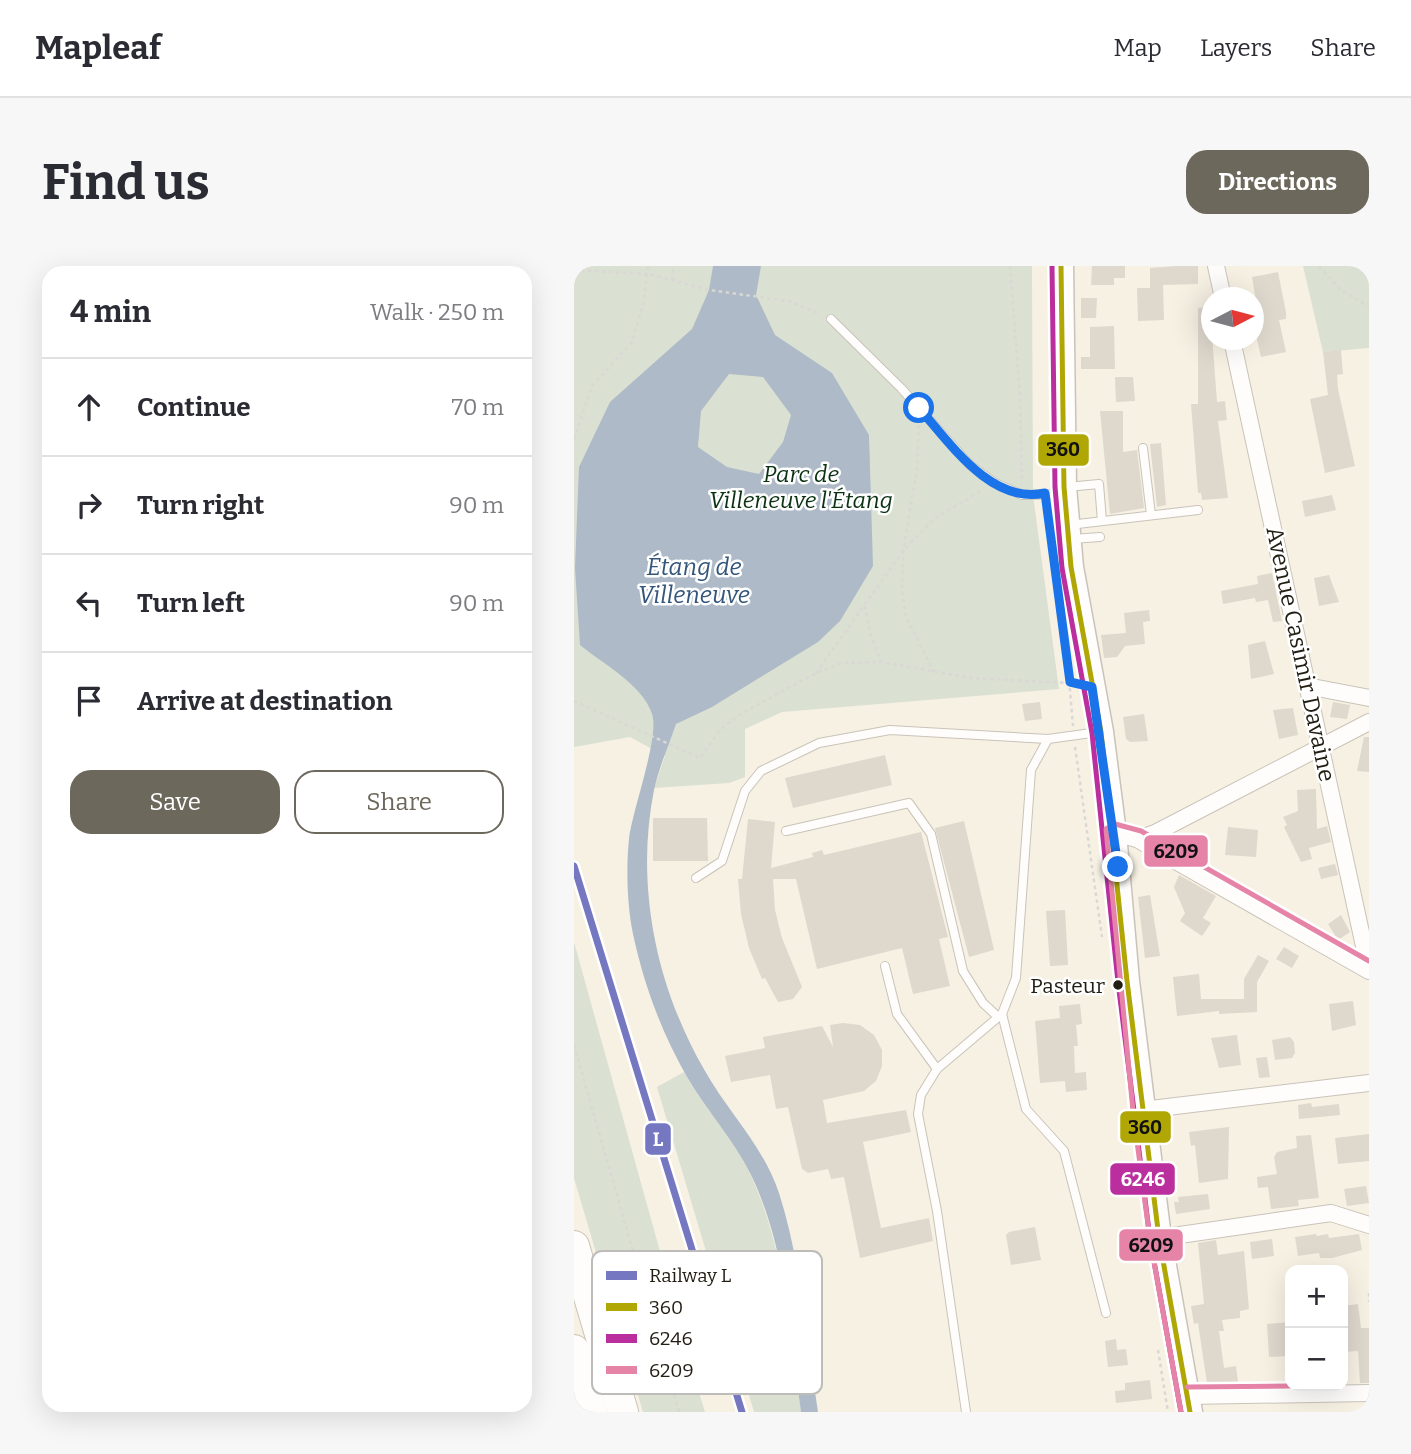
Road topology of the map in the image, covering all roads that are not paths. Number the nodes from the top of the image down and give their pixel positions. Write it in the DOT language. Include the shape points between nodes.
graph roads {
  1 [pos="1061,266"];
  2 [pos="1216,266"];
  3 [pos="1221,287"];
  4 [pos="831,319"];
  5 [pos="1234,350"];
  6 [pos="1143,448"];
  7 [pos="1065,491"];
  8 [pos="1198,510"];
  9 [pos="1151,515"];
  10 [pos="1102,521"];
  11 [pos="1068,532"];
  12 [pos="1100,537"];
  13 [pos="1307,686"];
  14 [pos="1369,698"];
  15 [pos="1369,722"];
  16 [pos="1101,732"];
  17 [pos="1048,739"];
  18 [pos="1322,747"];
  19 [pos="786,831"];
  20 [pos="1126,836"];
  21 [pos="696,877"];
  22 [pos="885,965"];
  23 [pos="1369,970"];
  24 [pos="1000,1016"];
  25 [pos="937,1069"];
  26 [pos="1369,1083"];
  27 [pos="1142,1110"];
  28 [pos="1369,1224"];
  29 [pos="1159,1238"];
  30 [pos="574,1246"];
  31 [pos="592,1308"];
  32 [pos="1106,1313"];
  33 [pos="574,1350"];
  34 [pos="1369,1392"];
  35 [pos="617,1394"];
  36 [pos="1188,1404"];
  37 [pos="592,1412"];
  38 [pos="622,1412"];
  39 [pos="966,1412"];
  1 -- 7 [label="main road"];
  2 -- 3 [label="street"];
  4 -- 7 [label="lane" via="970,465 1022,495"];
  5 -- 13 [label="street, Avenue Casimir Davaine"];
  6 -- 9 [label="lane"];
  7 -- 10 [label="lane" via="1099,484"];
  7 -- 11 [label="main road"];
  8 -- 9 [label="lane"];
  9 -- 10 [label="lane"];
  10 -- 11 [label="lane"];
  11 -- 12 [label="lane"];
  11 -- 16 [label="main road" via="1081,685"];
  13 -- 14 [label="street"];
  13 -- 18 [label="street, Avenue Casimir Davaine"];
  15 -- 18 [label="street"];
  16 -- 17 [label="lane"];
  16 -- 20 [label="main road"];
  17 -- 21 [label="lane" via="890,730 818,743 761,771 745,791 722,861"];
  17 -- 24 [label="lane" via="1031,770 1016,978"];
  18 -- 20 [label="street"];
  18 -- 23 [label="street, Avenue Casimir Davaine"];
  19 -- 24 [label="lane" via="909,803 931,834 963,971 983,1003"];
  20 -- 23 [label="street"];
  20 -- 27 [label="main road"];
  22 -- 25 [label="lane" via="897,1014"];
  24 -- 25 [label="lane"];
  24 -- 32 [label="lane" via="1026,1109 1064,1151"];
  25 -- 39 [label="lane" via="921,1095 918,1114"];
  26 -- 27 [label="street"];
  27 -- 29 [label="main road"];
  28 -- 29 [label="street" via="1331,1213"];
  29 -- 36 [label="main road"];
  30 -- 31 [label="highway"];
  33 -- 37 [label="highway"];
  34 -- 36 [label="street"];
  35 -- 38 [label="highway"];
}
